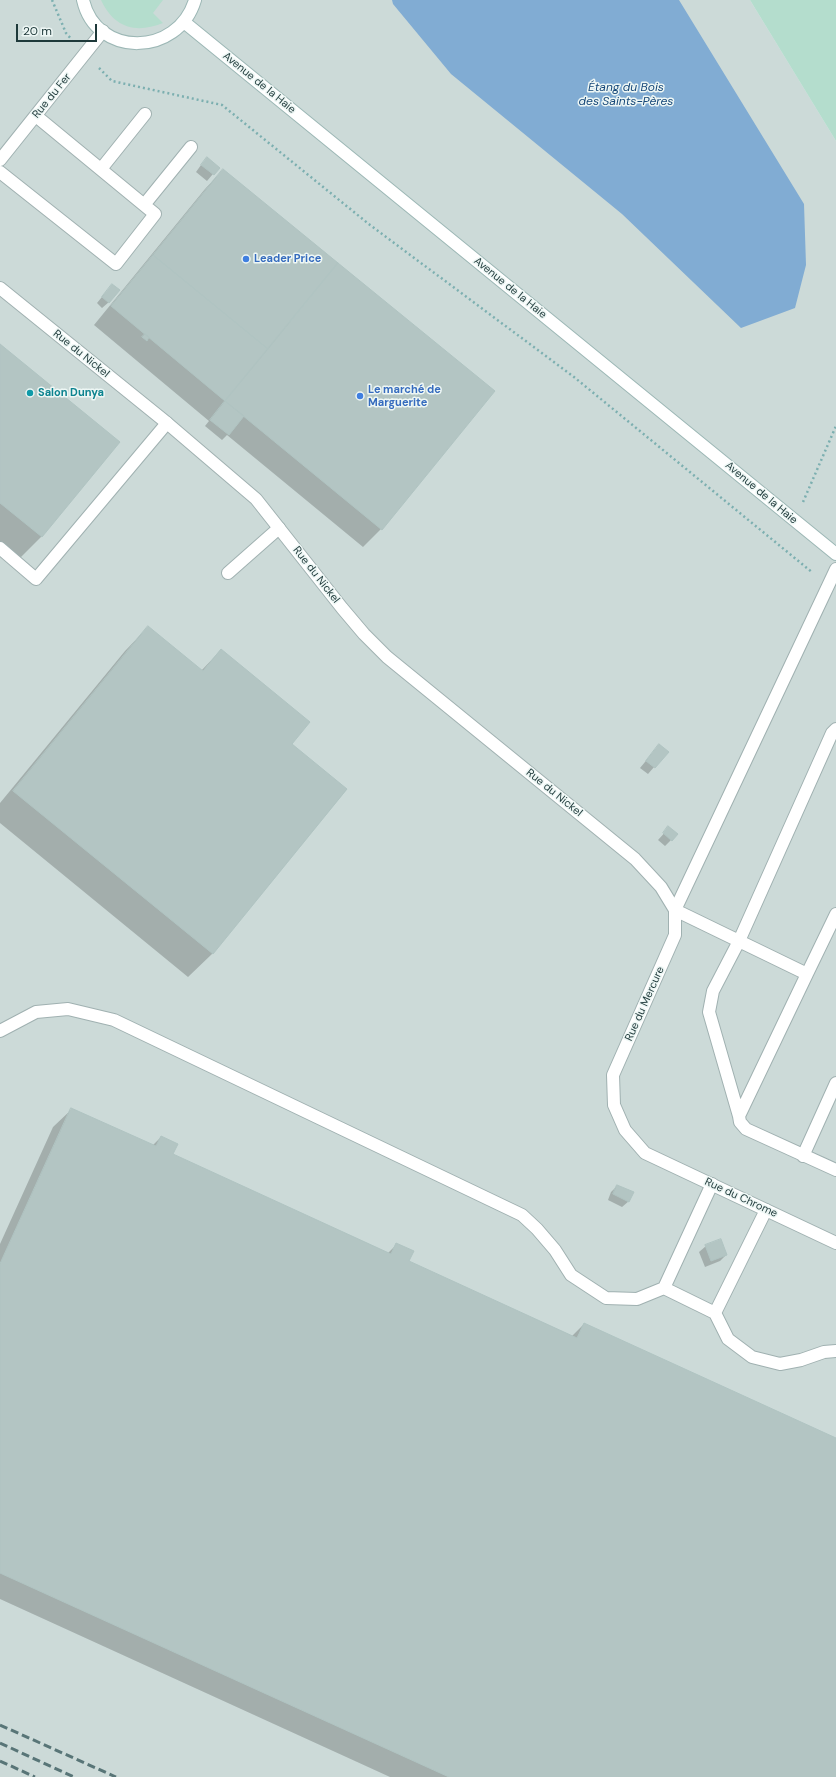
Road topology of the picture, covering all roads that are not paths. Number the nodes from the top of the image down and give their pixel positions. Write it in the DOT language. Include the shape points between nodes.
graph roads {
  1 [pos="83,0"];
  2 [pos="195,0"];
  3 [pos="184,22"];
  4 [pos="104,32"];
  5 [pos="145,114"];
  6 [pos="36,116"];
  7 [pos="191,146"];
  8 [pos="0,160"];
  9 [pos="101,169"];
  10 [pos="0,172"];
  11 [pos="144,205"];
  12 [pos="0,288"];
  13 [pos="167,423"];
  14 [pos="279,528"];
  15 [pos="0,548"];
  16 [pos="836,554"];
  17 [pos="836,569"];
  18 [pos="228,573"];
  19 [pos="836,729"];
  20 [pos="675,910"];
  21 [pos="836,914"];
  22 [pos="739,941"];
  23 [pos="807,974"];
  24 [pos="0,1031"];
  25 [pos="836,1083"];
  26 [pos="739,1116"];
  27 [pos="645,1153"];
  28 [pos="803,1156"];
  29 [pos="836,1170"];
  30 [pos="712,1184"];
  31 [pos="766,1210"];
  32 [pos="836,1243"];
  33 [pos="664,1288"];
  34 [pos="715,1313"];
  35 [pos="836,1351"];
  1 -- 4 [label="street" via="92,20"];
  2 -- 3 [label="street"];
  3 -- 4 [label="street" via="173,33 145,44 122,41"];
  3 -- 16 [label="street, Avenue de la Haie"];
  4 -- 6 [label="street, Rue du Fer"];
  5 -- 9 [label="street"];
  6 -- 8 [label="street, Rue du Fer"];
  6 -- 9 [label="street"];
  7 -- 11 [label="street"];
  9 -- 11 [label="street"];
  10 -- 11 [label="street" via="116,264 155,214"];
  12 -- 13 [label="street, Rue du Nickel"];
  13 -- 14 [label="street, Rue du Nickel" via="256,499"];
  13 -- 15 [label="street" via="36,579"];
  14 -- 18 [label="street"];
  14 -- 20 [label="street, Rue du Nickel" via="342,608 387,657 635,859 660,887"];
  17 -- 20 [label="street"];
  19 -- 22 [label="street"];
  20 -- 22 [label="street"];
  20 -- 27 [label="street, Rue du Mercure" via="675,935 613,1075 614,1105 625,1130"];
  21 -- 23 [label="street"];
  22 -- 23 [label="street"];
  22 -- 26 [label="street" via="714,991 709,1012"];
  23 -- 26 [label="street"];
  24 -- 33 [label="street" via="36,1012 68,1008 114,1020 522,1215 555,1250 571,1275 606,1298 637,1299"];
  25 -- 28 [label="street"];
  26 -- 28 [label="street" via="746,1130"];
  27 -- 30 [label="street, Rue du Chrome"];
  28 -- 29 [label="street"];
  30 -- 31 [label="street, Rue du Chrome"];
  30 -- 33 [label="street"];
  31 -- 32 [label="street, Rue du Chrome"];
  31 -- 34 [label="street"];
  33 -- 34 [label="street"];
  34 -- 35 [label="street" via="728,1339 752,1357 780,1364"];
}
